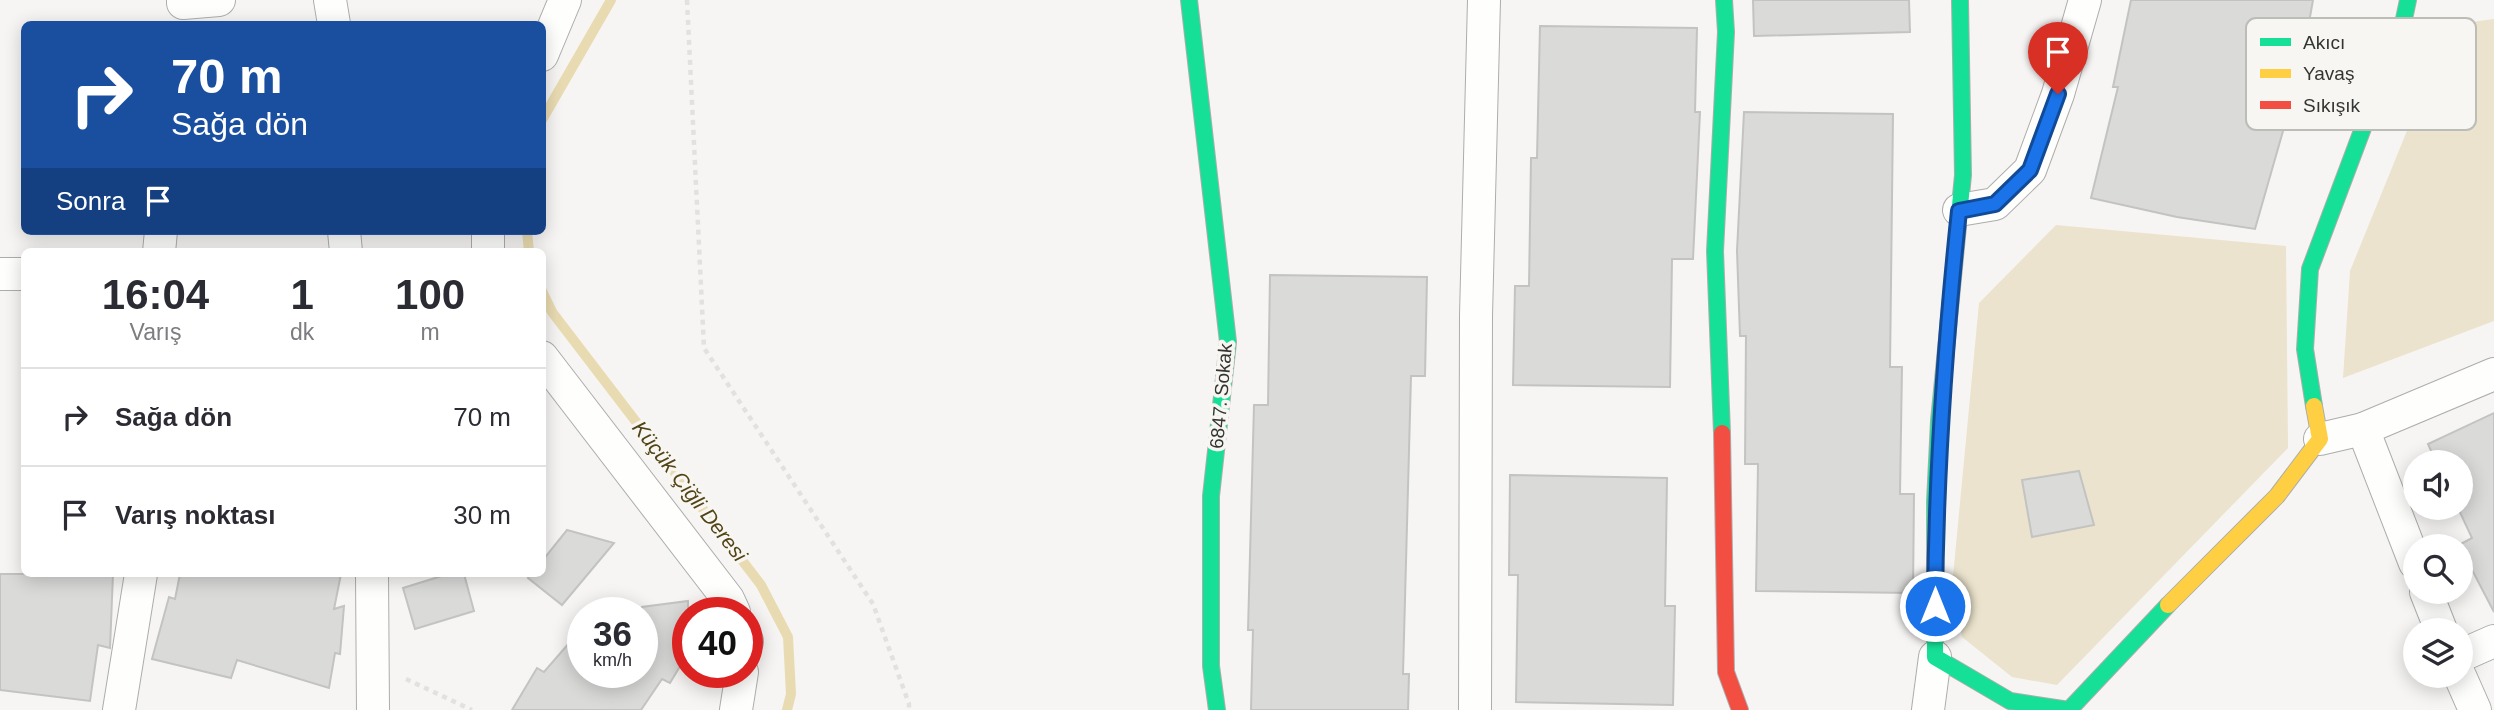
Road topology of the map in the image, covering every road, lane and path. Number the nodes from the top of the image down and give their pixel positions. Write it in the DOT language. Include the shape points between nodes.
graph roads {
  1 [pos="219,0"];
  2 [pos="330,0"];
  3 [pos="565,0"];
  4 [pos="687,0"];
  5 [pos="1189,0"];
  6 [pos="1484,0"];
  7 [pos="1724,0"];
  8 [pos="1960,0"];
  9 [pos="2085,0"];
  10 [pos="2408,0"];
  11 [pos="182,9"];
  12 [pos="2404,18"];
  13 [pos="334,21"];
  14 [pos="546,45"];
  15 [pos="2362,130"];
  16 [pos="1959,211"];
  17 [pos="21,274"];
  18 [pos="0,275"];
  19 [pos="546,362"];
  20 [pos="2494,374"];
  21 [pos="2363,429"];
  22 [pos="2320,439"];
  23 [pos="2404,534"];
  24 [pos="141,577"];
  25 [pos="372,577"];
  26 [pos="726,597"];
  27 [pos="2494,641"];
  28 [pos="2473,650"];
  29 [pos="1935,657"];
  30 [pos="373,663"];
  31 [pos="1726,672"];
  32 [pos="739,688"];
  33 [pos="2465,688"];
  34 [pos="119,710"];
  35 [pos="373,710"];
  36 [pos="472,710"];
  37 [pos="736,710"];
  38 [pos="909,710"];
  39 [pos="1217,710"];
  40 [pos="1475,710"];
  41 [pos="1718,710"];
  42 [pos="1740,710"];
  43 [pos="1928,710"];
  44 [pos="2068,710"];
  45 [pos="2475,710"];
  1 -- 11 [label="street"];
  2 -- 13 [label="street"];
  3 -- 14 [label="street"];
  4 -- 38 [label="path" via="704,348 873,604"];
  5 -- 39 [label="street, 6847. Sokak" via="1228,342 1211,496 1211,666"];
  6 -- 40 [label="street" via="1476,316"];
  7 -- 31 [label="street" via="1715,251"];
  8 -- 16 [label="street" via="1963,175"];
  9 -- 16 [label="street" via="2030,170 1995,204"];
  10 -- 12 [label="street"];
  15 -- 22 [label="street" via="2310,269 2305,349"];
  16 -- 29 [label="street" via="1939,421"];
  17 -- 18 [label="street"];
  19 -- 26 [label="street"];
  20 -- 21 [label="street"];
  21 -- 22 [label="street"];
  21 -- 23 [label="street"];
  22 -- 44 [label="street" via="2277,496"];
  24 -- 34 [label="street"];
  25 -- 30 [label="street"];
  27 -- 28 [label="street"];
  29 -- 43 [label="street"];
  29 -- 44 [label="street" via="2010,701"];
  30 -- 35 [label="street"];
  30 -- 36 [label="path"];
  31 -- 41 [label="street"];
  31 -- 42 [label="street"];
  32 -- 37 [label="street"];
  33 -- 45 [label="street"];
}
